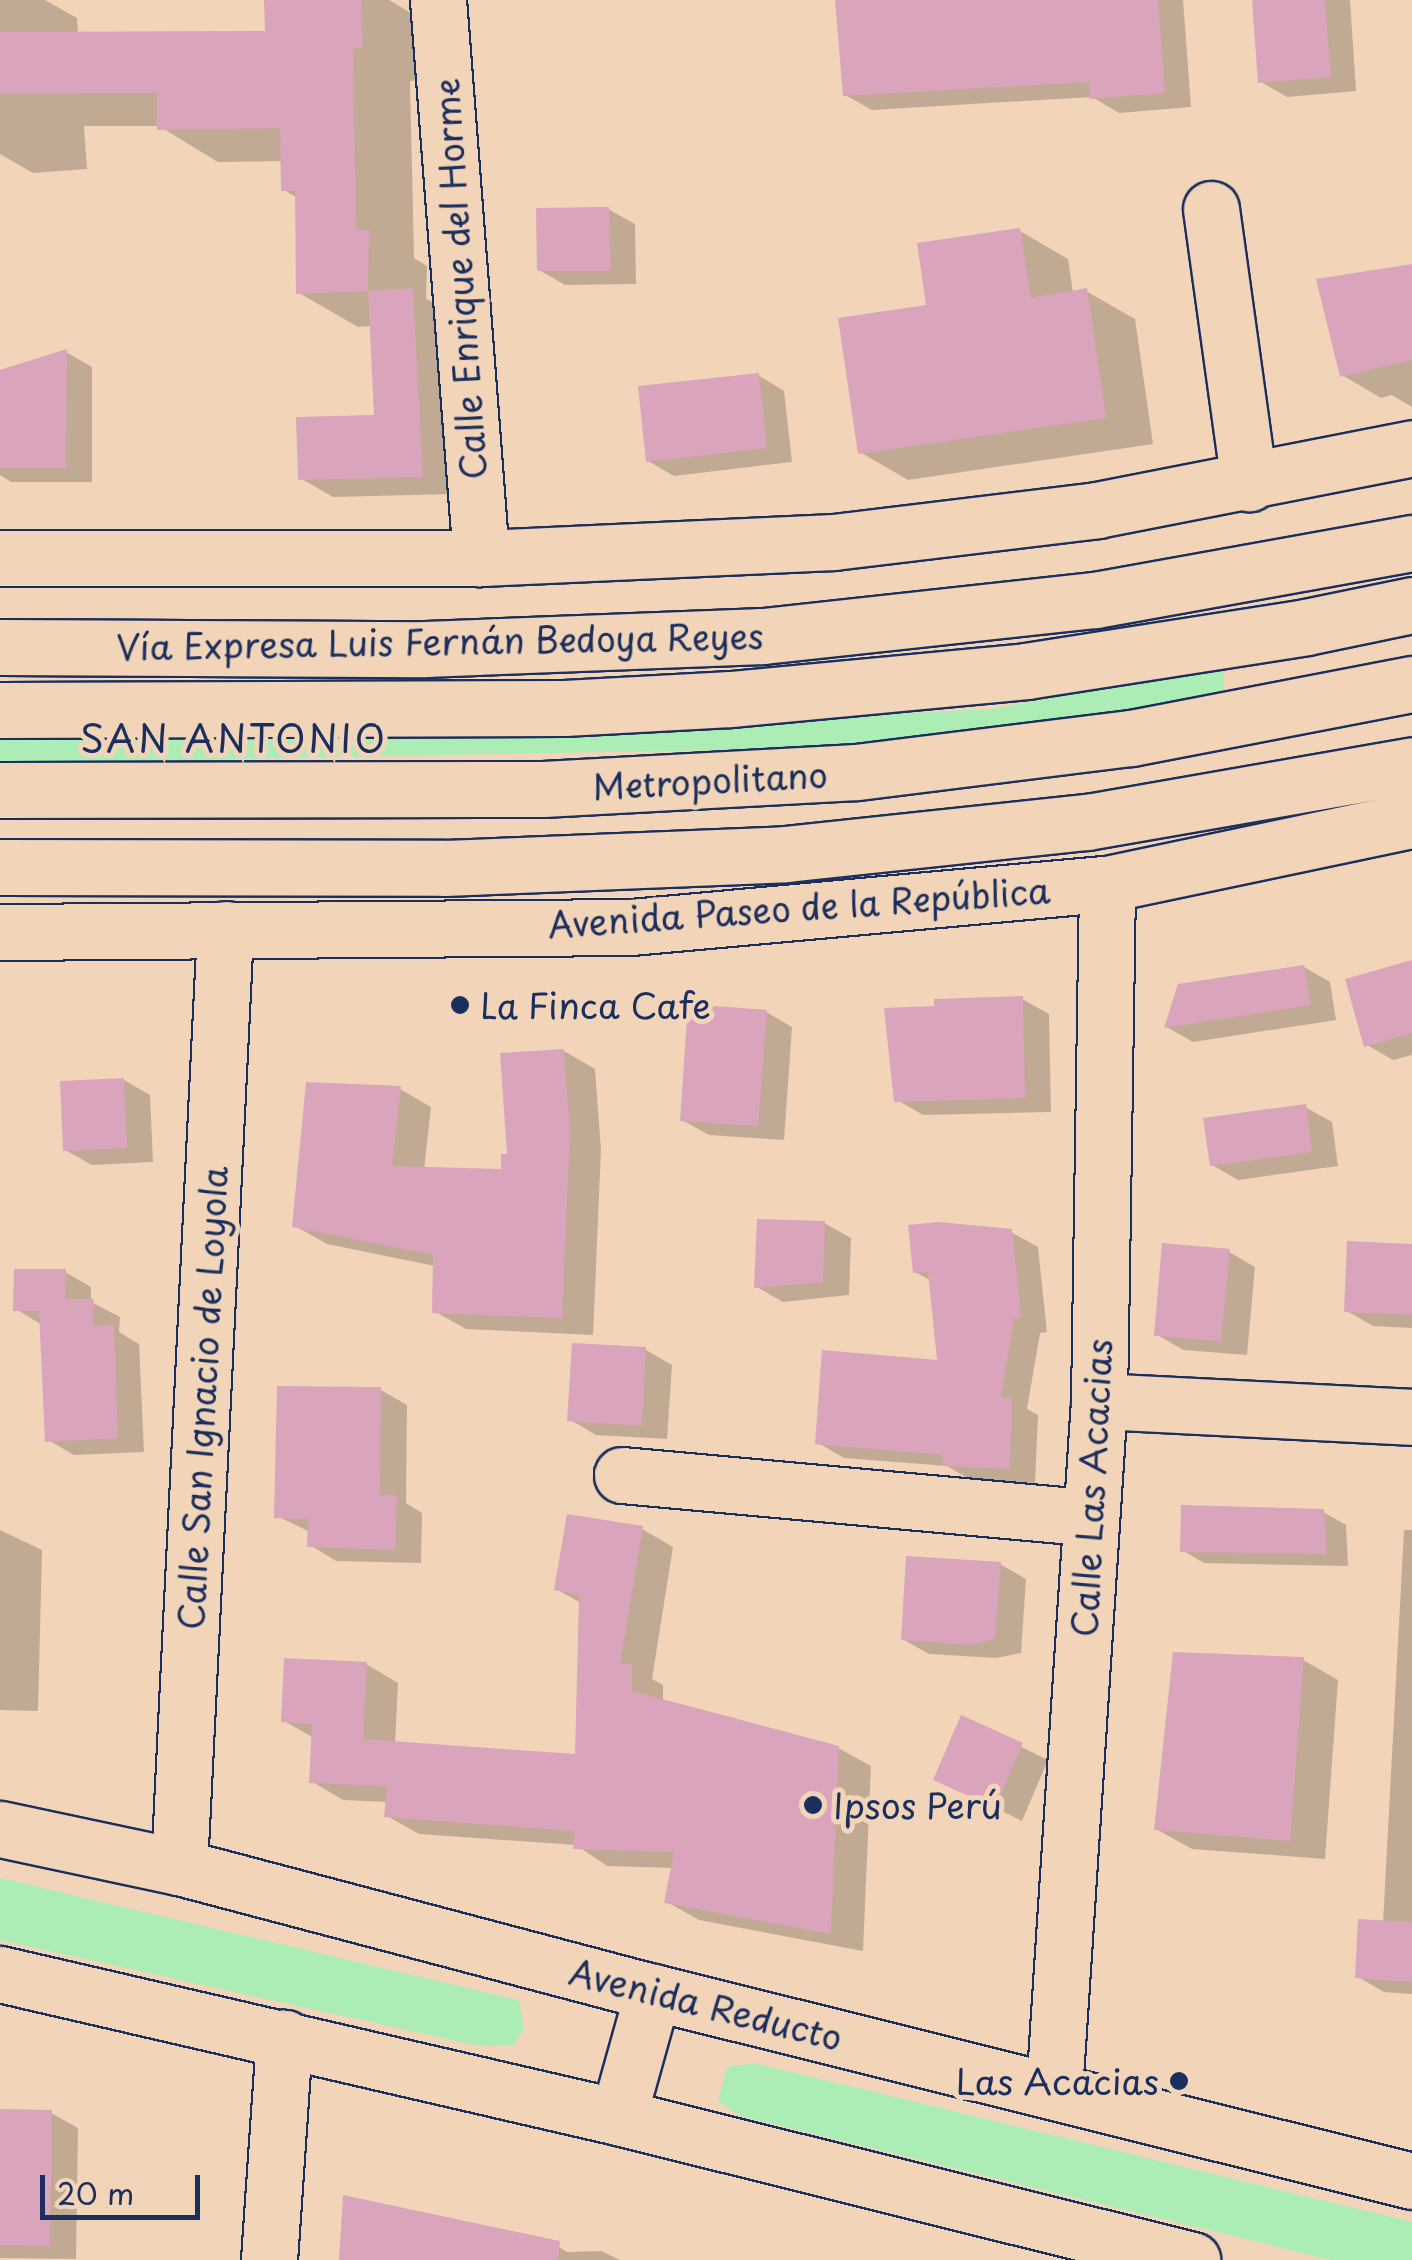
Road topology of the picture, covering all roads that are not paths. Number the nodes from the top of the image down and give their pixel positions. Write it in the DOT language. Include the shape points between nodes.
graph roads {
  1 [pos="438,0"];
  2 [pos="1211,209"];
  3 [pos="1412,448"];
  4 [pos="1249,482"];
  5 [pos="1412,543"];
  6 [pos="0,558"];
  7 [pos="481,558"];
  8 [pos="1412,606"];
  9 [pos="0,647"];
  10 [pos="1412,684"];
  11 [pos="0,710"];
  12 [pos="1412,765"];
  13 [pos="0,790"];
  14 [pos="1412,820"];
  15 [pos="0,867"];
  16 [pos="1107,884"];
  17 [pos="225,929"];
  18 [pos="0,932"];
  19 [pos="1099,1401"];
  20 [pos="1412,1417"];
  21 [pos="622,1476"];
  22 [pos="1091,1518"];
  23 [pos="0,1829"];
  24 [pos="179,1867"];
  25 [pos="0,1974"];
  26 [pos="653,1992"];
  27 [pos="284,2038"];
  28 [pos="1054,2091"];
  29 [pos="618,2118"];
  30 [pos="1412,2181"];
  31 [pos="269,2260"];
  32 [pos="1192,2260"];
  1 -- 7 [label="main road, Calle Enrique del Horme"];
  2 -- 4 [label="main road"];
  3 -- 4 [label="main road"];
  4 -- 7 [label="main road" via="946,531"];
  5 -- 9 [label="main road, Vía Expresa Luis Fernán Bedoya Reyes" via="1095,600 763,636 444,648"];
  6 -- 7 [label="main road"];
  8 -- 11 [label="main road" via="1026,671 731,699 564,708"];
  10 -- 13 [label="main road, Metropolitano" via="1132,738 838,773 524,790"];
  12 -- 15 [label="main road" via="1107,819 786,854 444,868"];
  14 -- 16 [label="main road, Avenida Paseo de la República"];
  16 -- 17 [label="main road, Avenida Paseo de la República" via="631,927"];
  16 -- 19 [label="main road, Calle Las Acacias"];
  17 -- 18 [label="main road, Avenida Paseo de la República"];
  17 -- 24 [label="main road, Calle San Ignacio de Loyola"];
  19 -- 20 [label="main road"];
  19 -- 22 [label="main road, Calle Las Acacias"];
  21 -- 22 [label="main road"];
  22 -- 28 [label="main road, Calle Las Acacias"];
  23 -- 24 [label="main road, Avenida Reducto"];
  24 -- 26 [label="main road, Avenida Reducto"];
  25 -- 27 [label="main road"];
  26 -- 28 [label="main road, Avenida Reducto"];
  26 -- 29 [label="main road"];
  27 -- 29 [label="main road"];
  27 -- 31 [label="main road"];
  28 -- 30 [label="main road, Avenida Reducto"];
  29 -- 32 [label="main road"];
}
